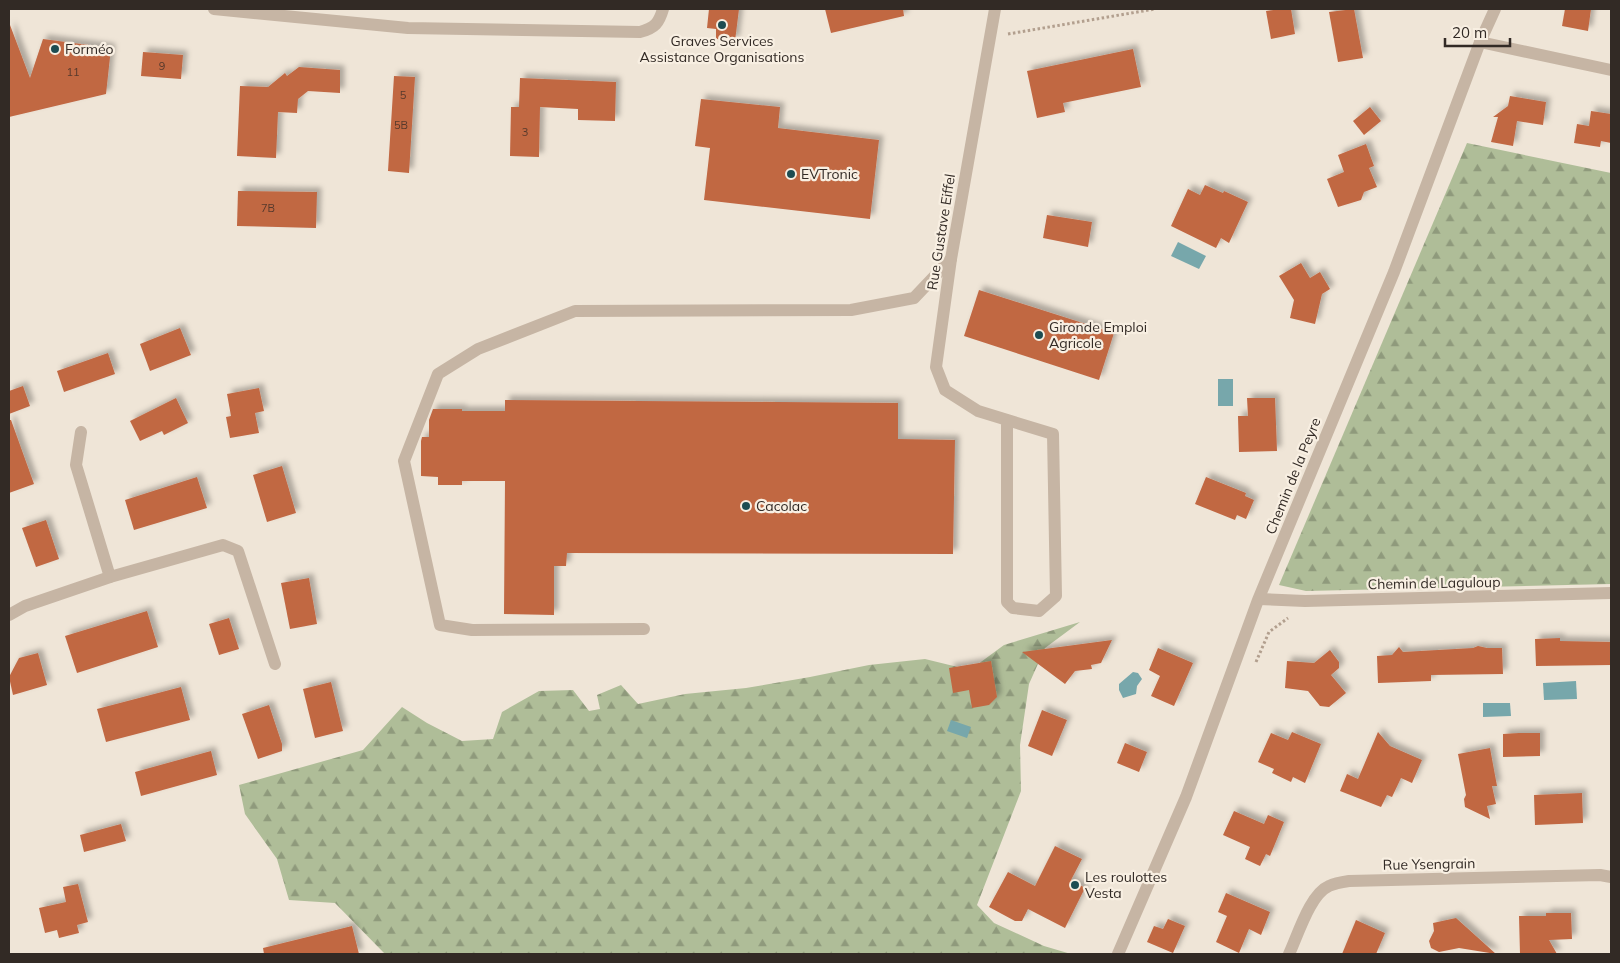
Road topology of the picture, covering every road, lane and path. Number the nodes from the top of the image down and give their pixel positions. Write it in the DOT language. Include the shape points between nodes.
graph roads {
  1 [pos="214,9"];
  2 [pos="662,9"];
  3 [pos="995,9"];
  4 [pos="1155,9"];
  5 [pos="1495,9"];
  6 [pos="990,37"];
  7 [pos="1480,42"];
  8 [pos="1611,70"];
  9 [pos="951,259"];
  10 [pos="1007,420"];
  11 [pos="81,432"];
  12 [pos="110,578"];
  13 [pos="1611,593"];
  14 [pos="1258,598"];
  15 [pos="9,615"];
  16 [pos="644,629"];
  17 [pos="275,664"];
  18 [pos="1611,877"];
  19 [pos="1118,954"];
  20 [pos="1289,954"];
  1 -- 2 [label="street" via="408,28 640,32 652,29 659,22"];
  3 -- 6 [label="street, Rue Gustave Eiffel"];
  4 -- 6 [label="path"];
  5 -- 7 [label="street, Chemin de la Peyre"];
  6 -- 9 [label="street, Rue Gustave Eiffel"];
  7 -- 8 [label="street"];
  7 -- 14 [label="street, Chemin de la Peyre" via="1394,272"];
  9 -- 10 [label="street, Rue Gustave Eiffel" via="936,367 945,390 978,411"];
  9 -- 16 [label="street" via="914,298 851,310 575,311 478,348 438,374 404,461 440,625 472,630"];
  10 -- 10 [label="street, Rue Gustave Eiffel" via="1053,434 1056,596 1039,611 1013,608 1007,602"];
  11 -- 12 [label="street" via="76,465"];
  12 -- 15 [label="street" via="25,606"];
  12 -- 17 [label="street" via="223,545 238,551"];
  13 -- 14 [label="street, Chemin de Laguloup" via="1305,601"];
  14 -- 19 [label="street, Chemin de la Peyre" via="1186,797"];
  18 -- 20 [label="street, Rue Ysengrain" via="1337,883 1318,894"];
}
